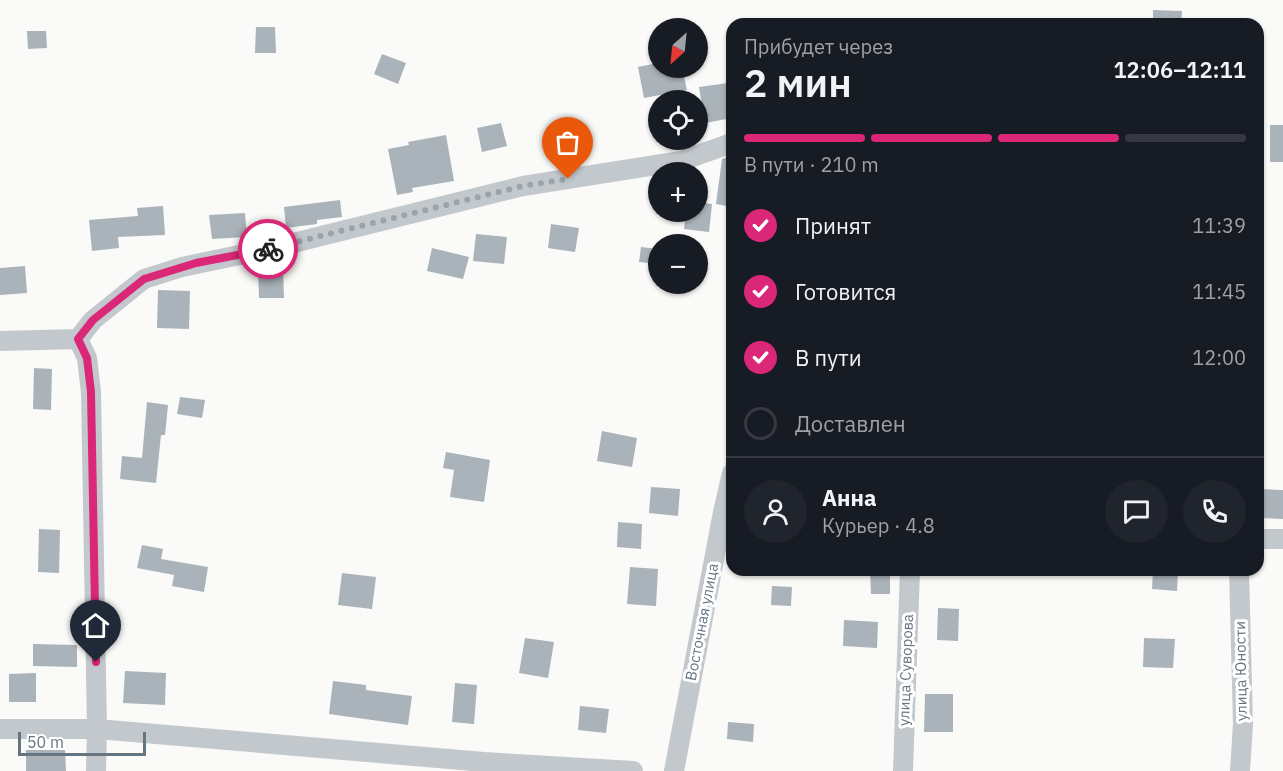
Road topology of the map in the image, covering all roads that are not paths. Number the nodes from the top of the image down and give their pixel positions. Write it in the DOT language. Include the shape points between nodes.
graph roads {
  1 [pos="726,145"];
  2 [pos="78,339"];
  3 [pos="0,341"];
  4 [pos="726,499"];
  5 [pos="1264,538"];
  6 [pos="1283,539"];
  7 [pos="910,576"];
  8 [pos="1239,576"];
  9 [pos="0,729"];
  10 [pos="97,729"];
  11 [pos="96,771"];
  12 [pos="633,771"];
  13 [pos="674,771"];
  14 [pos="903,771"];
  15 [pos="1240,771"];
  1 -- 2 [label="street" via="681,161 523,186 182,267 144,279 93,320"];
  2 -- 3 [label="street"];
  2 -- 10 [label="street" via="87,358 91,392"];
  4 -- 13 [label="street, Восточная улица"];
  5 -- 6 [label="street"];
  7 -- 14 [label="street, улица Суворова"];
  8 -- 15 [label="street, улица Юности" via="1243,724"];
  9 -- 10 [label="street"];
  10 -- 11 [label="street"];
  10 -- 12 [label="street"];
}
